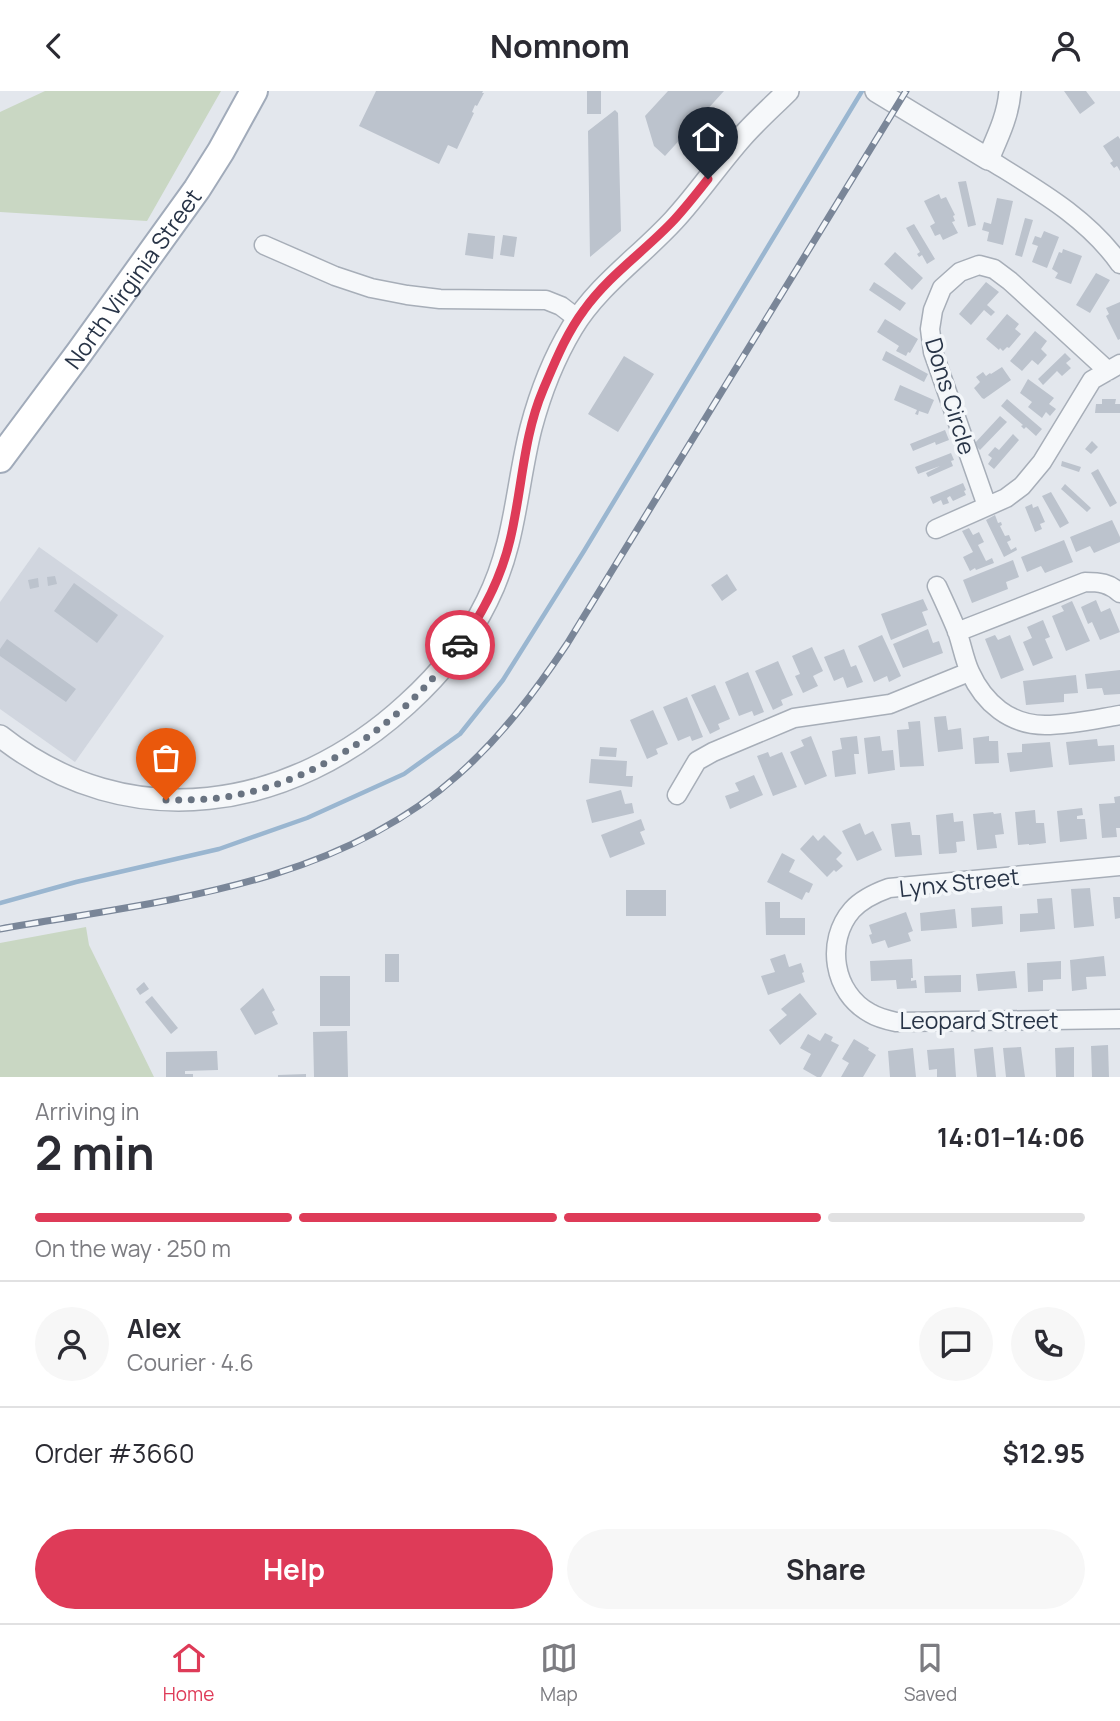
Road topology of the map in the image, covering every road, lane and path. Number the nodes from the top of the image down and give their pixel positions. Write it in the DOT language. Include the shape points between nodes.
graph roads {
  1 [pos="254,91"];
  2 [pos="788,91"];
  3 [pos="876,91"];
  4 [pos="1010,91"];
  5 [pos="988,159"];
  6 [pos="264,245"];
  7 [pos="1120,264"];
  8 [pos="578,319"];
  9 [pos="1114,367"];
  10 [pos="0,459"];
  11 [pos="987,506"];
  12 [pos="936,529"];
  13 [pos="937,586"];
  14 [pos="1120,593"];
  15 [pos="957,632"];
  16 [pos="970,672"];
  17 [pos="1120,715"];
  18 [pos="0,736"];
  19 [pos="677,795"];
  20 [pos="1120,866"];
  21 [pos="835,954"];
  22 [pos="1120,1019"];
  1 -- 10 [label="main road, North Virginia Street" via="197,189"];
  2 -- 8 [label="street" via="742,137 674,221 604,286"];
  3 -- 5 [label="street"];
  4 -- 5 [label="street" via="1004,123"];
  5 -- 7 [label="street" via="1055,201 1091,230"];
  6 -- 8 [label="street" via="371,288 440,299 546,300"];
  8 -- 18 [label="street" via="541,394 510,540 487,602 421,692 364,740 329,761 262,789 198,800 166,800 105,790 72,779"];
  9 -- 11 [label="street" via="1092,380 1022,486"];
  9 -- 11 [label="street, Dons Circle" via="994,269 979,265 960,272 942,288 930,329 933,352"];
  11 -- 12 [label="street"];
  13 -- 15 [label="street"];
  14 -- 15 [label="street" via="1100,582 1085,582"];
  15 -- 16 [label="street"];
  16 -- 17 [label="street" via="1000,712 1024,723 1044,725"];
  16 -- 19 [label="street" via="890,704 794,718 697,761"];
  20 -- 21 [label="street, Lynx Street" via="889,888 863,900 852,911 843,923"];
  21 -- 22 [label="street, Leopard Street" via="845,990 869,1013 882,1018"];
}
